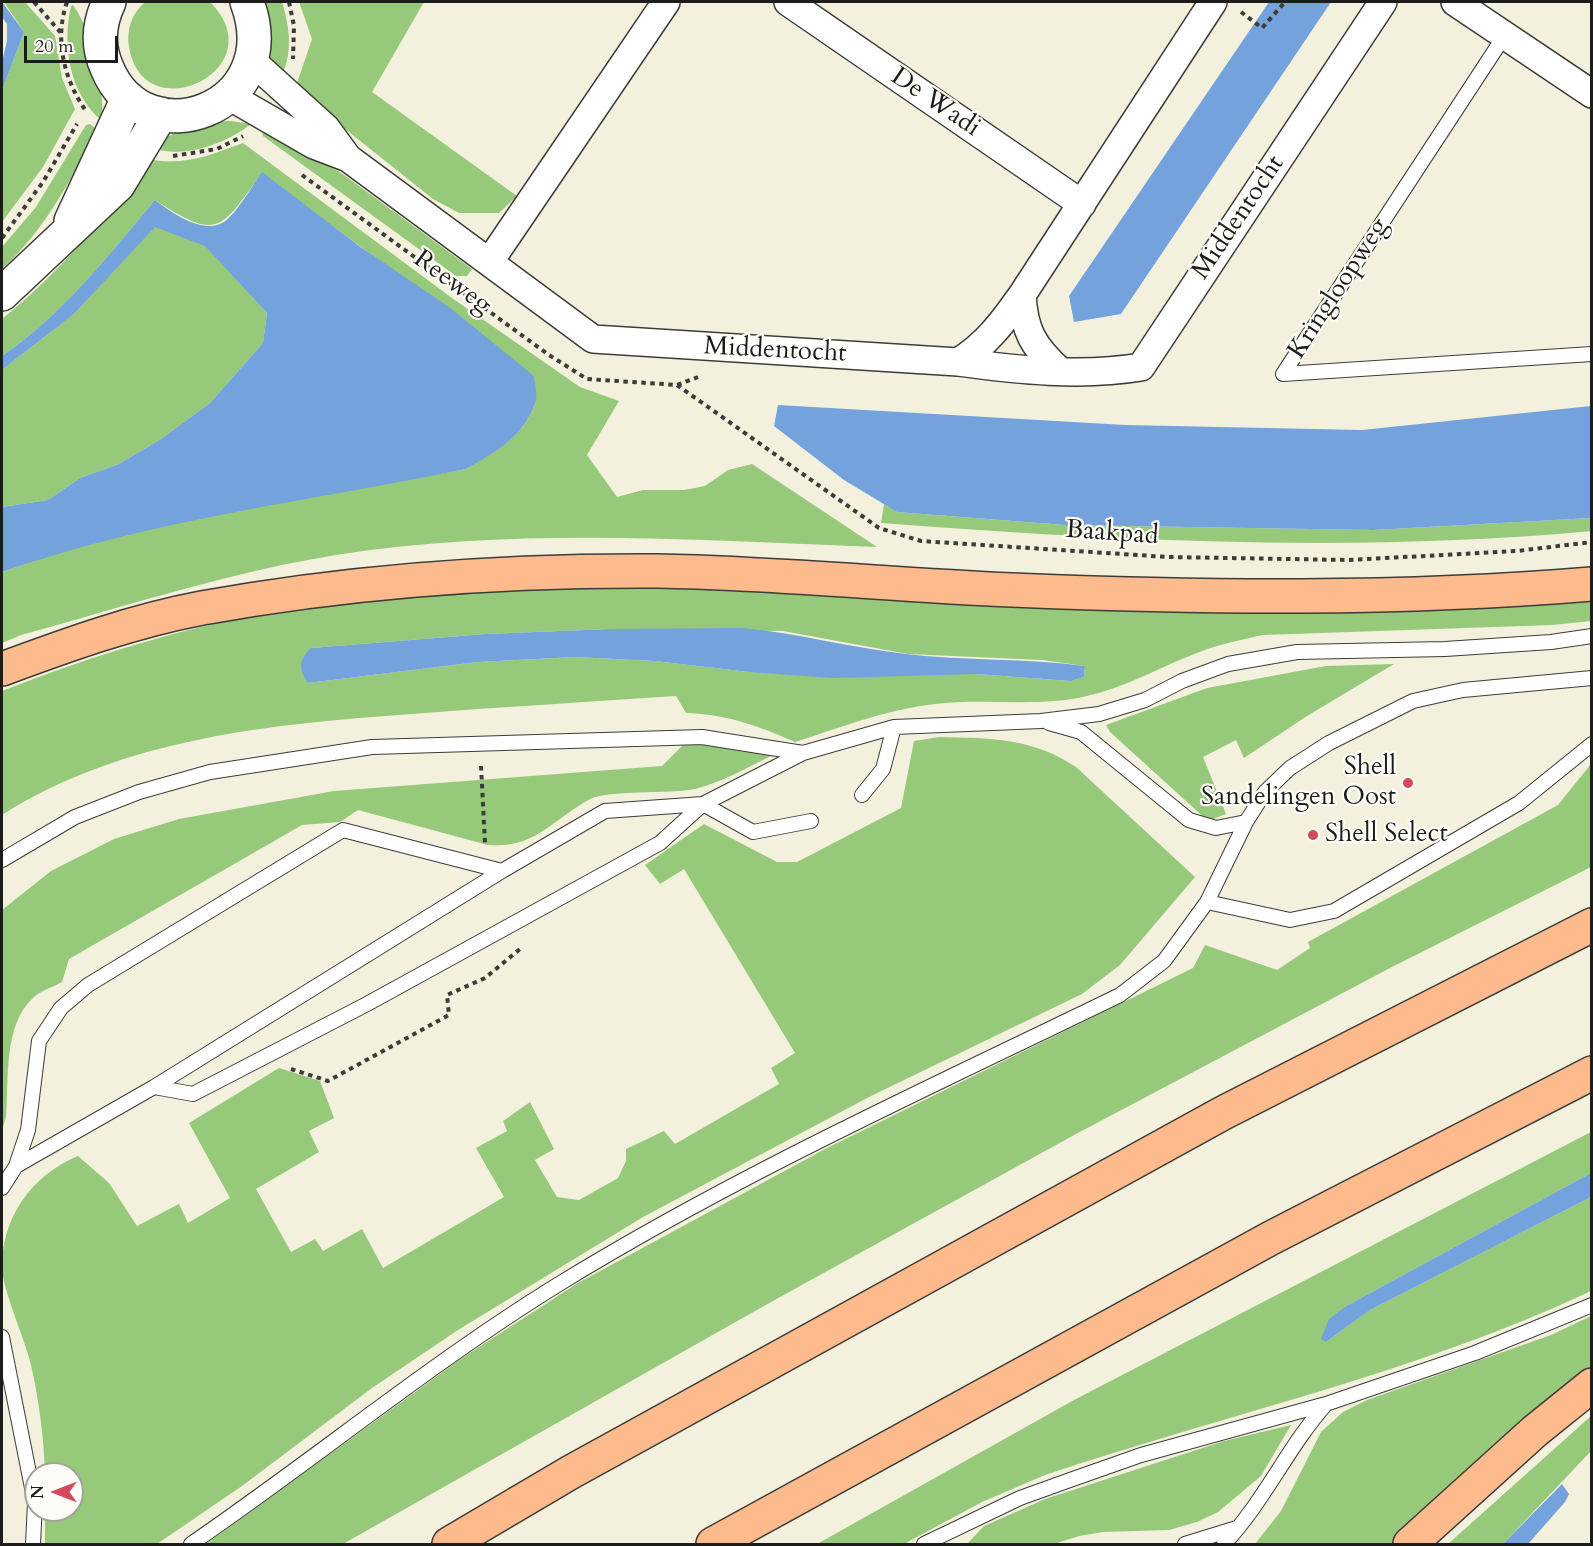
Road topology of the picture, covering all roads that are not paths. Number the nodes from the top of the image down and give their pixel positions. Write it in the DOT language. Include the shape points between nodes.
graph roads {
  1 [pos="247,2"];
  2 [pos="666,2"];
  3 [pos="788,2"];
  4 [pos="1213,2"];
  5 [pos="1383,2"];
  6 [pos="1455,2"];
  7 [pos="99,6"];
  8 [pos="1505,35"];
  9 [pos="252,61"];
  10 [pos="1592,94"];
  11 [pos="230,96"];
  12 [pos="128,98"];
  13 [pos="161,114"];
  14 [pos="348,158"];
  15 [pos="1082,204"];
  16 [pos="68,230"];
  17 [pos="490,261"];
  18 [pos="2,294"];
  19 [pos="1022,295"];
  20 [pos="593,339"];
  21 [pos="1592,354"];
  22 [pos="958,362"];
  23 [pos="1060,371"];
  24 [pos="1592,584"];
  25 [pos="1592,636"];
  26 [pos="2,669"];
  27 [pos="1592,678"];
  28 [pos="1041,721"];
  29 [pos="894,727"];
  30 [pos="1592,744"];
  31 [pos="803,753"];
  32 [pos="862,795"];
  33 [pos="703,804"];
  34 [pos="811,821"];
  35 [pos="1246,822"];
  36 [pos="2,860"];
  37 [pos="502,871"];
  38 [pos="1207,902"];
  39 [pos="1592,925"];
  40 [pos="1592,1073"];
  41 [pos="154,1087"];
  42 [pos="16,1166"];
  43 [pos="2,1188"];
  44 [pos="1592,1305"];
  45 [pos="2,1337"];
  46 [pos="1592,1385"];
  47 [pos="1326,1404"];
  48 [pos="1242,1526"];
  49 [pos="953,1529"];
  50 [pos="33,1545"];
  51 [pos="190,1545"];
  52 [pos="449,1545"];
  53 [pos="713,1545"];
  54 [pos="924,1545"];
  55 [pos="947,1545"];
  56 [pos="1185,1545"];
  57 [pos="1224,1545"];
  58 [pos="1410,1545"];
  1 -- 9 [label="street" via="255,31"];
  2 -- 17 [label="street"];
  3 -- 15 [label="street, De Wadi"];
  4 -- 15 [label="street"];
  5 -- 23 [label="street, Middentocht" via="1141,367 1111,372"];
  6 -- 8 [label="street"];
  7 -- 12 [label="street" via="104,60"];
  8 -- 10 [label="street"];
  8 -- 21 [label="lane, Kringloopweg" via="1283,374"];
  9 -- 11 [label="street"];
  9 -- 14 [label="street, Reeweg" via="326,128"];
  11 -- 13 [label="street" via="204,111"];
  11 -- 14 [label="street, Reeweg" via="314,146"];
  12 -- 13 [label="street"];
  12 -- 16 [label="street"];
  13 -- 16 [label="street" via="118,185"];
  14 -- 17 [label="street, Reeweg"];
  15 -- 19 [label="street"];
  16 -- 18 [label="street"];
  17 -- 20 [label="street, Reeweg"];
  19 -- 22 [label="street" via="993,335"];
  19 -- 23 [label="street" via="1028,331 1042,355"];
  20 -- 22 [label="street, Middentocht"];
  22 -- 23 [label="street, Middentocht"];
  24 -- 26 [label="highway" via="1417,596 1212,596 662,572 511,572 199,609 84,639"];
  25 -- 28 [label="lane" via="1445,649 1297,652 1228,664 1145,700 1099,714"];
  27 -- 35 [label="lane" via="1463,690 1413,701 1329,743 1290,768 1265,792"];
  28 -- 29 [label="lane"];
  28 -- 35 [label="lane" via="1081,732 1189,820 1216,828"];
  29 -- 31 [label="lane"];
  29 -- 32 [label="lane" via="883,769"];
  30 -- 38 [label="lane" via="1518,803 1334,911 1290,920"];
  31 -- 33 [label="lane"];
  31 -- 36 [label="lane" via="702,737 372,747 210,771 139,792 75,818"];
  33 -- 34 [label="lane" via="753,832"];
  33 -- 37 [label="lane" via="605,811"];
  33 -- 41 [label="lane" via="660,843 234,1073 193,1094"];
  35 -- 38 [label="lane"];
  37 -- 41 [label="lane"];
  37 -- 42 [label="lane" via="343,830 88,985 61,1008 39,1041 28,1130"];
  38 -- 51 [label="lane" via="1164,961 1120,994 786,1158 559,1284 387,1401"];
  39 -- 52 [label="highway" via="1223,1113 571,1472"];
  40 -- 53 [label="highway" via="1271,1238"];
  41 -- 42 [label="lane"];
  42 -- 43 [label="lane"];
  44 -- 47 [label="lane" via="1475,1353"];
  45 -- 50 [label="lane" via="35,1503"];
  46 -- 58 [label="highway" via="1535,1431"];
  47 -- 48 [label="lane"];
  47 -- 49 [label="lane" via="1141,1455 1020,1498"];
  48 -- 56 [label="lane"];
  48 -- 57 [label="lane"];
  49 -- 54 [label="lane"];
  49 -- 55 [label="lane"];
}
